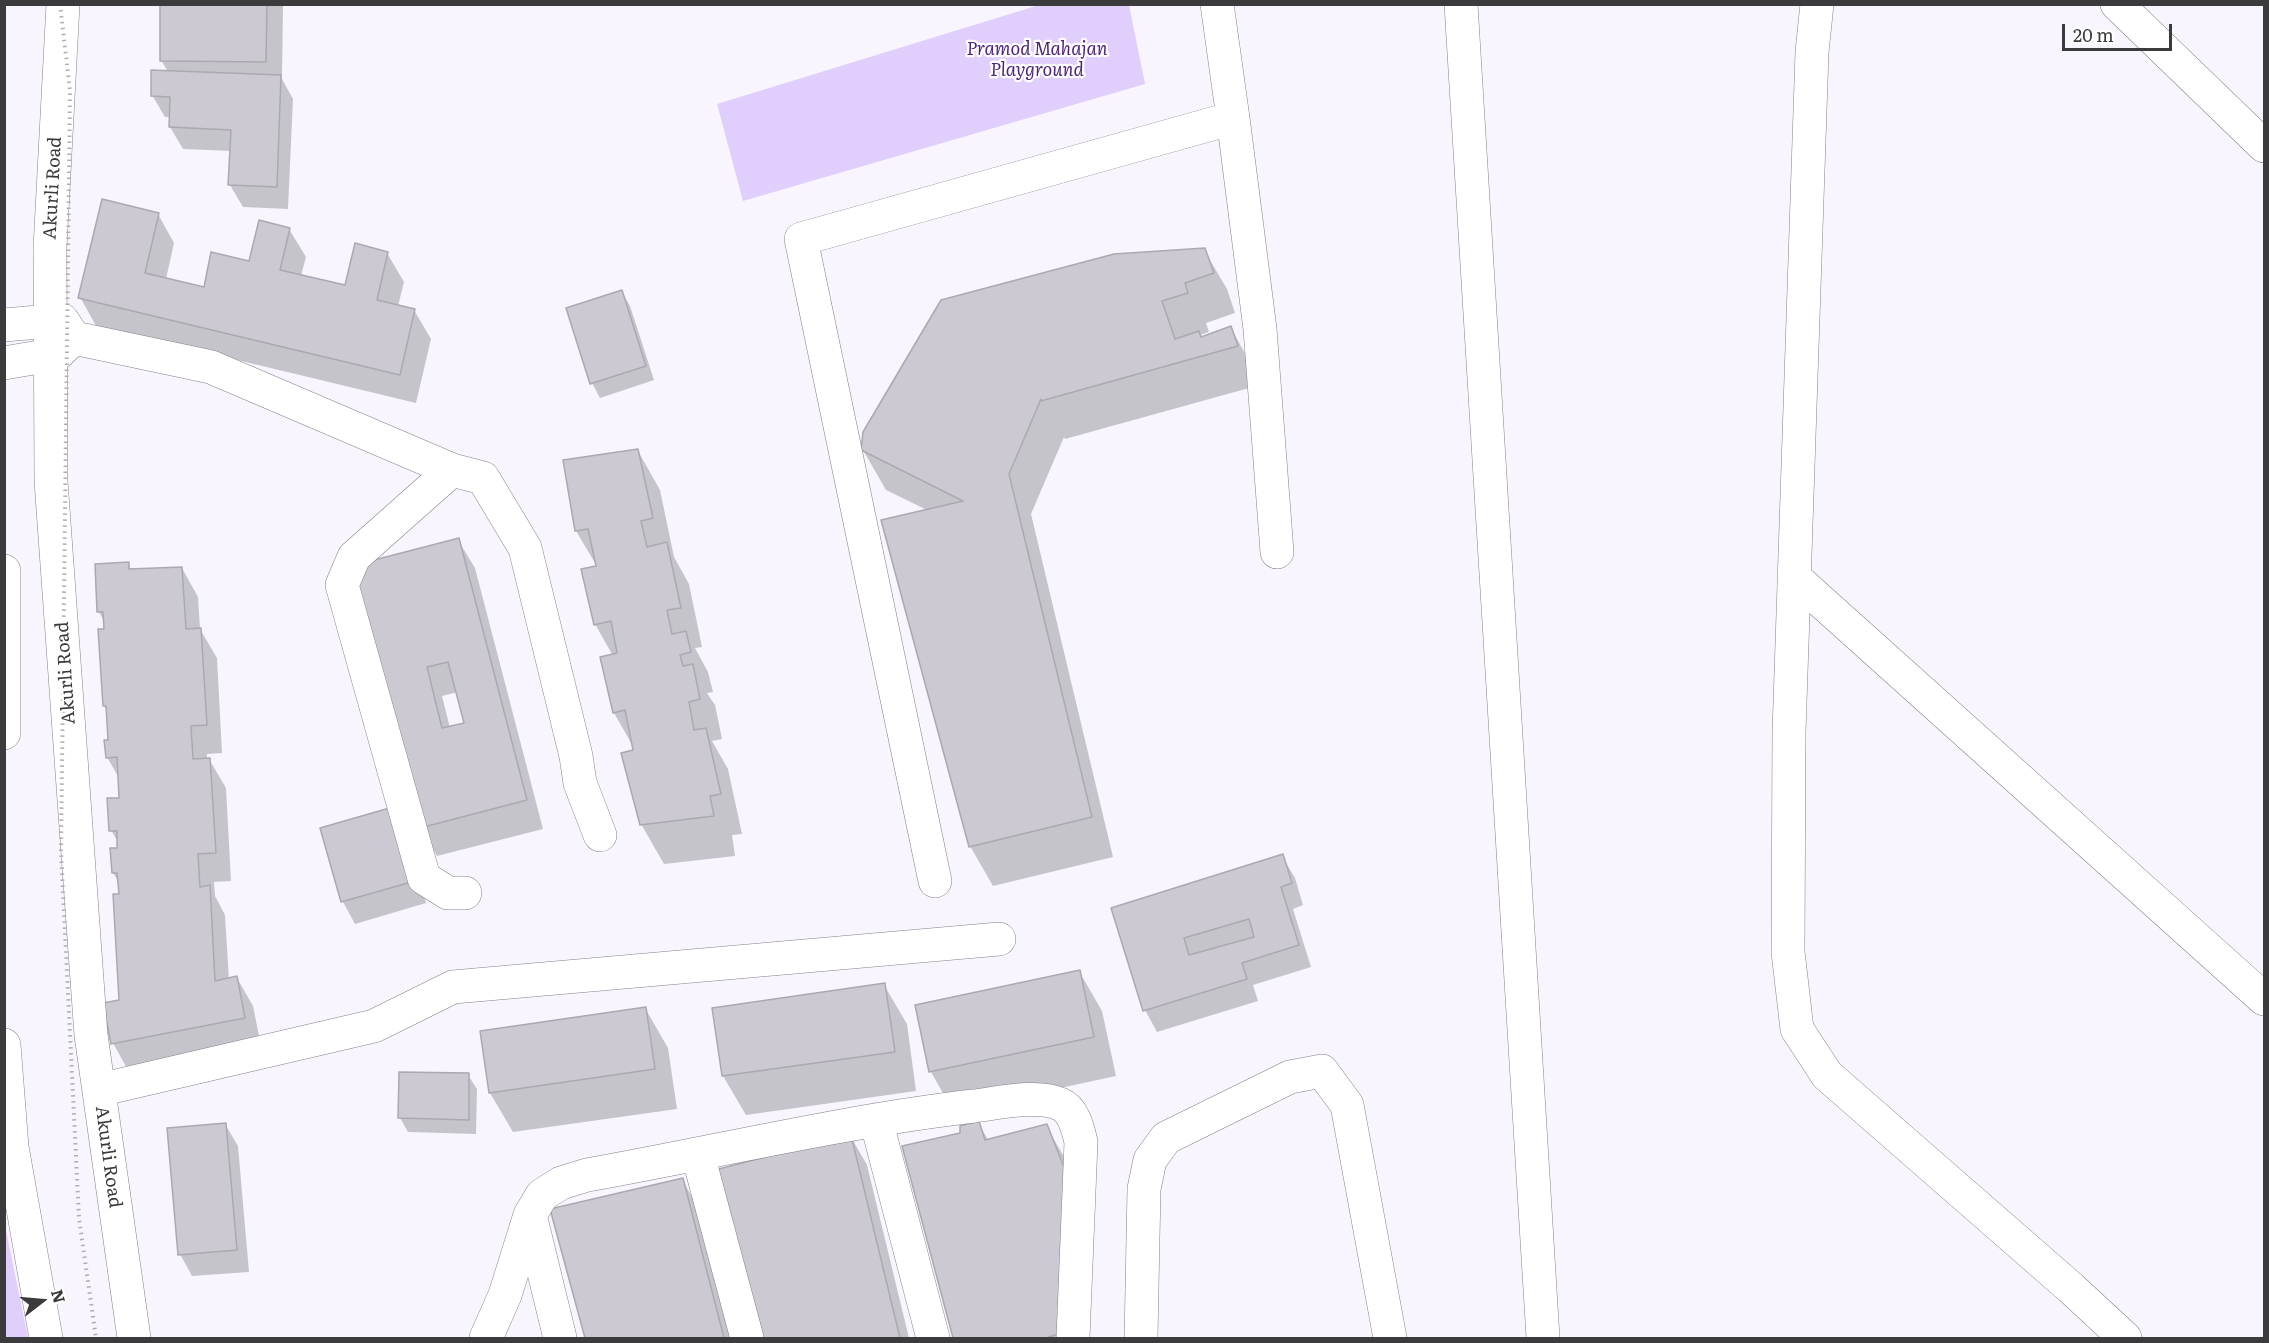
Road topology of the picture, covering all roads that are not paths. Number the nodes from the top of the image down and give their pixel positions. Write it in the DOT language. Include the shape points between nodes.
graph roads {
  1 [pos="61,4"];
  2 [pos="1217,4"];
  3 [pos="1461,4"];
  4 [pos="1817,4"];
  5 [pos="2117,4"];
  6 [pos="1233,118"];
  7 [pos="2265,146"];
  8 [pos="4,325"];
  9 [pos="58,338"];
  10 [pos="4,363"];
  11 [pos="452,470"];
  12 [pos="1277,552"];
  13 [pos="4,571"];
  14 [pos="1794,577"];
  15 [pos="4,733"];
  16 [pos="600,836"];
  17 [pos="934,881"];
  18 [pos="465,893"];
  19 [pos="999,939"];
  20 [pos="2265,999"];
  21 [pos="4,1045"];
  22 [pos="99,1090"];
  23 [pos="876,1120"];
  24 [pos="8,1151"];
  25 [pos="698,1155"];
  26 [pos="530,1215"];
  27 [pos="45,1338"];
  28 [pos="134,1338"];
  29 [pos="486,1338"];
  30 [pos="560,1338"];
  31 [pos="747,1338"];
  32 [pos="933,1338"];
  33 [pos="1073,1338"];
  34 [pos="1141,1338"];
  35 [pos="1390,1338"];
  36 [pos="1543,1338"];
  37 [pos="2125,1338"];
  1 -- 9 [label="street, Akurli Road" via="50,248"];
  2 -- 6 [label="street"];
  3 -- 36 [label="street"];
  4 -- 14 [label="street" via="1812,52"];
  5 -- 7 [label="street"];
  6 -- 12 [label="street" via="1260,329"];
  6 -- 17 [label="street" via="801,239"];
  8 -- 9 [label="street"];
  9 -- 10 [label="street"];
  9 -- 11 [label="street" via="211,367"];
  9 -- 22 [label="street, Akurli Road" via="51,481 91,1035"];
  11 -- 16 [label="street" via="483,478 525,548 580,783"];
  11 -- 18 [label="street" via="354,557 342,585 424,878 448,892"];
  13 -- 15 [label="street"];
  14 -- 20 [label="street"];
  14 -- 37 [label="street" via="1788,952 1797,1029 1827,1075"];
  19 -- 22 [label="street" via="453,987 374,1026"];
  21 -- 24 [label="street"];
  22 -- 28 [label="street, Akurli Road"];
  23 -- 25 [label="street"];
  23 -- 32 [label="street"];
  23 -- 33 [label="street" via="1018,1100 1062,1104 1075,1119 1082,1142"];
  24 -- 27 [label="street"];
  25 -- 26 [label="street" via="561,1183 542,1195"];
  25 -- 31 [label="street"];
  26 -- 29 [label="street" via="505,1295"];
  26 -- 30 [label="street"];
  34 -- 35 [label="street" via="1144,1189 1150,1160 1166,1138 1290,1077 1322,1071 1347,1105"];
}
